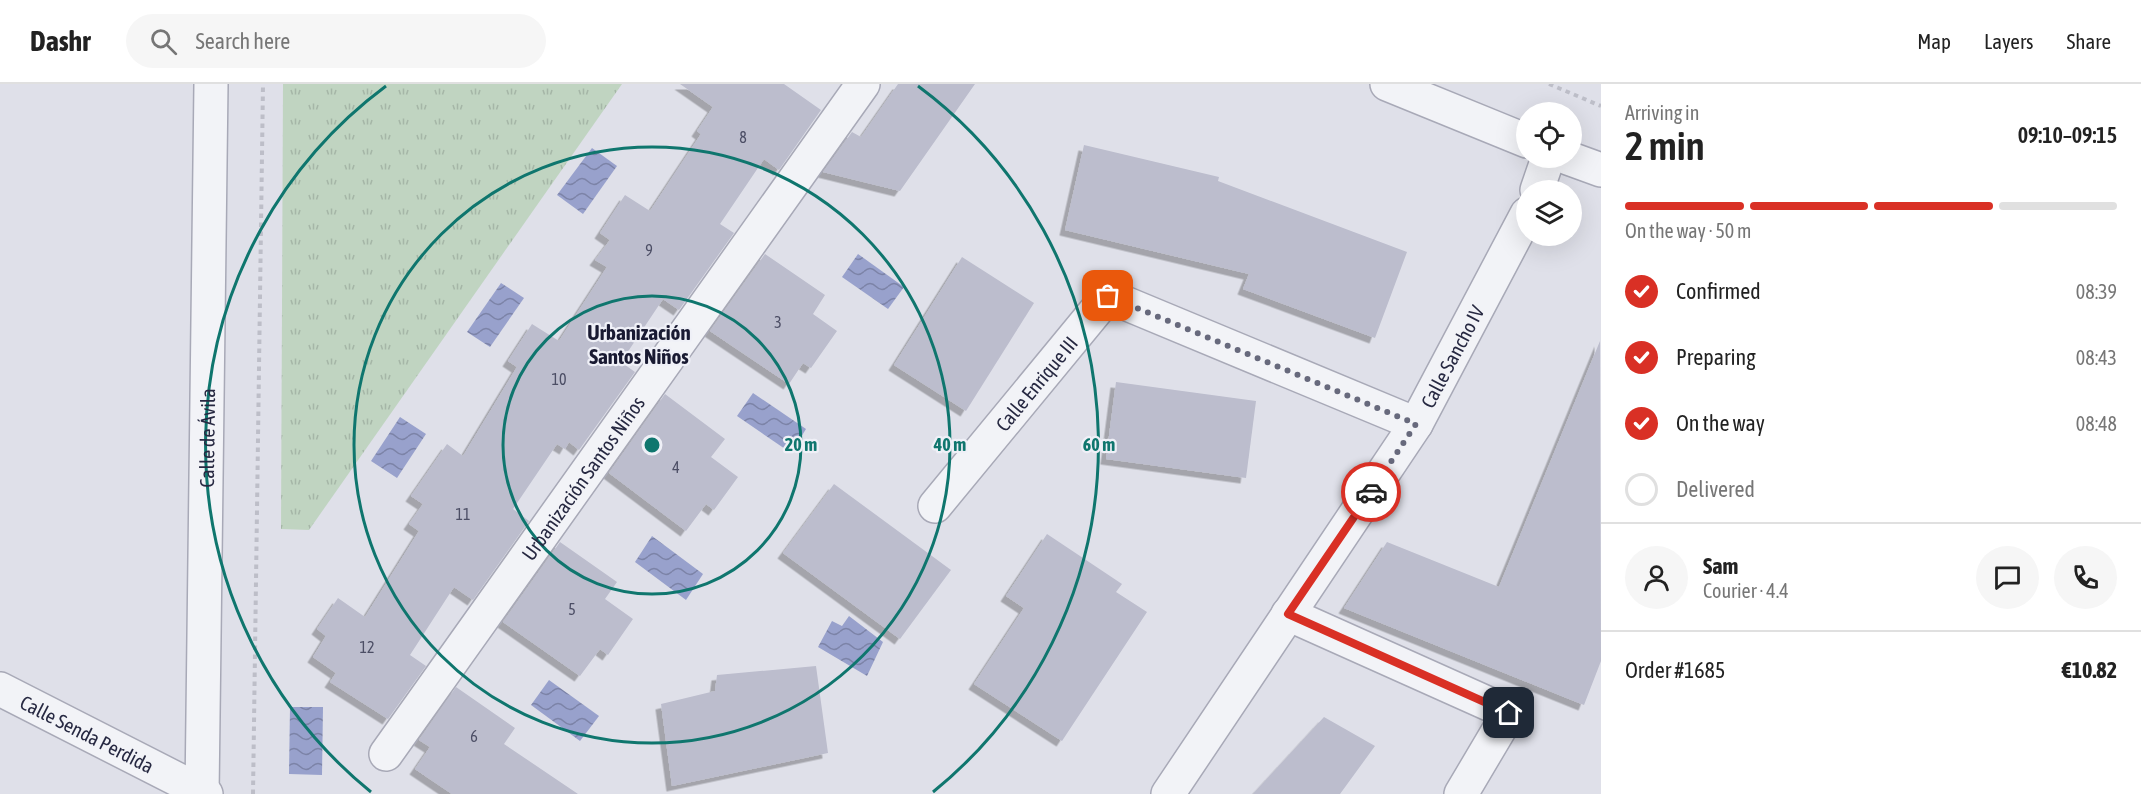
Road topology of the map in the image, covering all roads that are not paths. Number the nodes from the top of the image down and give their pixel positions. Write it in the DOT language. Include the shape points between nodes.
graph roads {
  1 [pos="211,84"];
  2 [pos="863,84"];
  3 [pos="1387,84"];
  4 [pos="1516,137"];
  5 [pos="1582,163"];
  6 [pos="1601,170"];
  7 [pos="1516,235"];
  8 [pos="1416,424"];
  9 [pos="935,506"];
  10 [pos="1288,614"];
  11 [pos="0,689"];
  12 [pos="386,754"];
  13 [pos="203,793"];
  14 [pos="1168,794"];
  15 [pos="1461,794"];
  1 -- 13 [label="street, Calle de Ávila"];
  2 -- 12 [label="street, Urbanización Santos Niños"];
  3 -- 4 [label="street"];
  5 -- 6 [label="street"];
  7 -- 8 [label="street, Calle Sancho IV"];
  8 -- 9 [label="street, Calle Enrique III" via="1108,296"];
  8 -- 10 [label="street, Calle Sancho IV"];
  10 -- 14 [label="street, Calle Sancho IV"];
  10 -- 15 [label="street" via="1509,713"];
  11 -- 13 [label="street, Calle Senda Perdida"];
}
